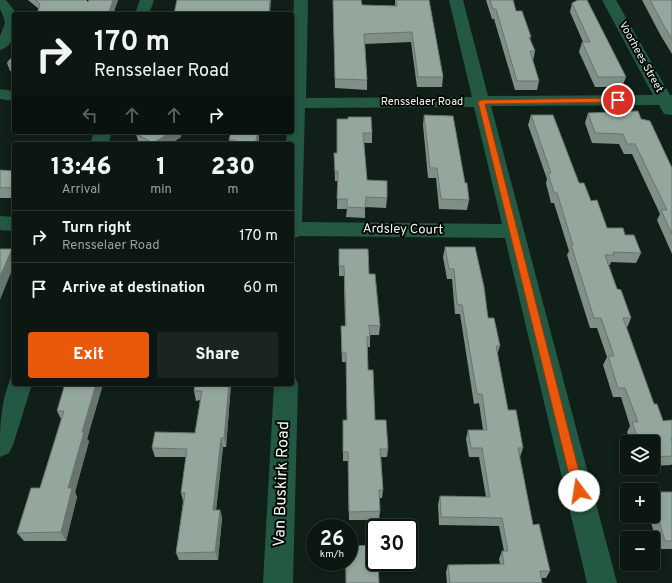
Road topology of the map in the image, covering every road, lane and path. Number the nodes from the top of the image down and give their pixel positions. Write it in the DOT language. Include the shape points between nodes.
graph roads {
  1 [pos="147,0"];
  2 [pos="301,0"];
  3 [pos="456,0"];
  4 [pos="609,0"];
  5 [pos="0,2"];
  6 [pos="143,12"];
  7 [pos="12,14"];
  8 [pos="12,26"];
  9 [pos="0,45"];
  10 [pos="0,94"];
  11 [pos="12,96"];
  12 [pos="668,100"];
  13 [pos="481,102"];
  14 [pos="295,103"];
  15 [pos="672,115"];
  16 [pos="294,145"];
  17 [pos="0,223"];
  18 [pos="12,224"];
  19 [pos="294,230"];
  20 [pos="514,231"];
  21 [pos="19,386"];
  22 [pos="286,386"];
  23 [pos="0,445"];
  24 [pos="278,583"];
  25 [pos="602,583"];
  1 -- 6 [label="street"];
  2 -- 14 [label="street"];
  3 -- 13 [label="street"];
  4 -- 12 [label="street, Voorhees Street"];
  5 -- 7 [label="street"];
  8 -- 9 [label="street"];
  10 -- 11 [label="street"];
  12 -- 13 [label="street, Rensselaer Road"];
  12 -- 15 [label="street, Voorhees Street"];
  13 -- 14 [label="street, Rensselaer Road"];
  13 -- 20 [label="street"];
  14 -- 16 [label="street"];
  17 -- 18 [label="street"];
  19 -- 20 [label="street, Ardsley Court"];
  20 -- 25 [label="street"];
  21 -- 23 [label="street"];
  22 -- 24 [label="street, Van Buskirk Road"];
}
